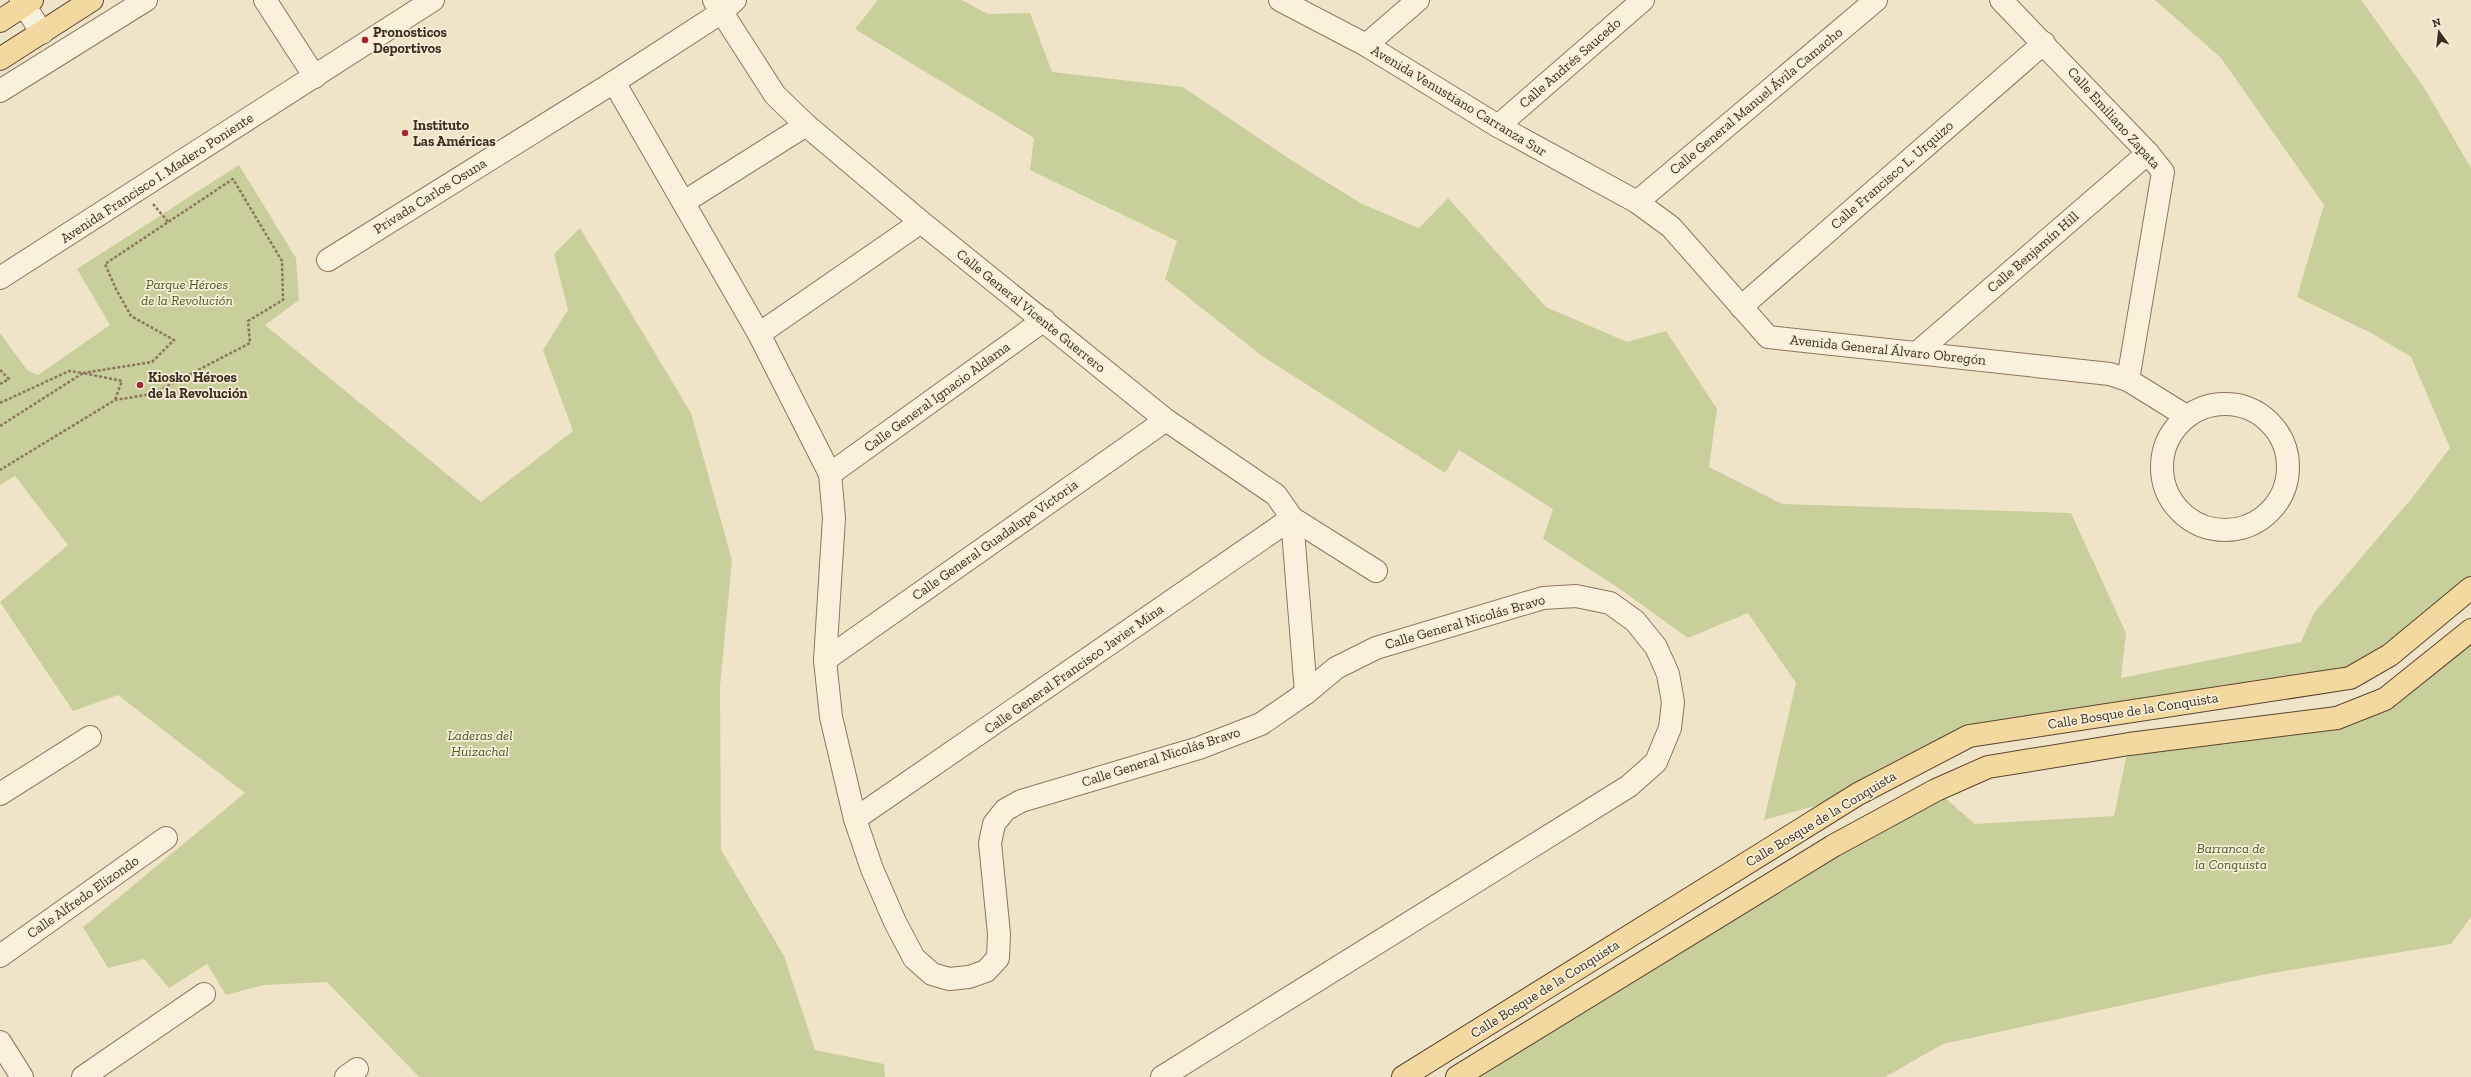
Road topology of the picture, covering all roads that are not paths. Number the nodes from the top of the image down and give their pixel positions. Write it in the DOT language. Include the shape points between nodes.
graph roads {
  1 [pos="92,0"];
  2 [pos="146,0"];
  3 [pos="265,0"];
  4 [pos="433,0"];
  5 [pos="1280,0"];
  6 [pos="1418,0"];
  7 [pos="1643,0"];
  8 [pos="1876,0"];
  9 [pos="2001,0"];
  10 [pos="26,2"];
  11 [pos="724,4"];
  12 [pos="0,21"];
  13 [pos="42,33"];
  14 [pos="2044,42"];
  15 [pos="1366,45"];
  16 [pos="0,59"];
  17 [pos="315,77"];
  18 [pos="614,82"];
  19 [pos="0,91"];
  20 [pos="806,125"];
  21 [pos="1498,126"];
  22 [pos="2148,153"];
  23 [pos="684,202"];
  24 [pos="1637,202"];
  25 [pos="921,222"];
  26 [pos="328,260"];
  27 [pos="0,278"];
  28 [pos="1741,307"];
  29 [pos="1044,320"];
  30 [pos="759,334"];
  31 [pos="1918,352"];
  32 [pos="2128,380"];
  33 [pos="2186,416"];
  34 [pos="1166,420"];
  35 [pos="830,474"];
  36 [pos="1292,518"];
  37 [pos="1376,571"];
  38 [pos="2471,588"];
  39 [pos="2471,630"];
  40 [pos="825,660"];
  41 [pos="1306,693"];
  42 [pos="90,736"];
  43 [pos="0,794"];
  44 [pos="855,819"];
  45 [pos="166,838"];
  46 [pos="0,956"];
  47 [pos="204,994"];
  48 [pos="0,1042"];
  49 [pos="22,1077"];
  50 [pos="83,1077"];
  51 [pos="1162,1077"];
  52 [pos="1403,1077"];
  53 [pos="1457,1077"];
  1 -- 13 [label="main road"];
  2 -- 19 [label="street"];
  3 -- 17 [label="street"];
  4 -- 17 [label="street, Avenida Francisco I. Madero Poniente"];
  5 -- 15 [label="street, Avenida Venustiano Carranza Sur"];
  6 -- 15 [label="street"];
  7 -- 21 [label="street, Calle Andrés Saucedo"];
  8 -- 24 [label="street, Calle General Manuel Ávila Camacho"];
  9 -- 14 [label="street, Calle Emiliano Zapata"];
  10 -- 12 [label="main road"];
  10 -- 13 [label="street"];
  11 -- 18 [label="street, Privada Carlos Osuna"];
  11 -- 20 [label="street, Calle General Vicente Guerrero" via="775,95"];
  13 -- 16 [label="main road"];
  14 -- 22 [label="street, Calle Emiliano Zapata"];
  14 -- 28 [label="street, Calle Francisco L. Urquizo"];
  15 -- 21 [label="street, Avenida Venustiano Carranza Sur"];
  17 -- 27 [label="street, Avenida Francisco I. Madero Poniente"];
  18 -- 23 [label="street"];
  18 -- 26 [label="street, Privada Carlos Osuna"];
  20 -- 23 [label="street"];
  20 -- 25 [label="street, Calle General Vicente Guerrero"];
  21 -- 24 [label="street, Avenida Venustiano Carranza Sur"];
  22 -- 31 [label="street, Calle Benjamín Hill"];
  22 -- 32 [label="street, Calle Emiliano Zapata" via="2162,172"];
  23 -- 30 [label="street"];
  24 -- 28 [label="street, Avenida General Álvaro Obregón" via="1672,227"];
  25 -- 29 [label="street, Calle General Vicente Guerrero"];
  25 -- 30 [label="street"];
  28 -- 31 [label="street, Avenida General Álvaro Obregón" via="1768,337"];
  29 -- 34 [label="street, Calle General Vicente Guerrero"];
  29 -- 35 [label="street, Calle General Ignacio Aldama"];
  30 -- 35 [label="street"];
  31 -- 32 [label="street, Avenida General Álvaro Obregón" via="2110,374"];
  32 -- 33 [label="street, Avenida General Álvaro Obregón"];
  33 -- 33 [label="street" via="2164,445 2162,474 2162,481 2180,512 2212,530 2248,526 2277,504 2289,470 2281,435 2255,410 2220,403"];
  34 -- 36 [label="street, Calle General Vicente Guerrero" via="1276,495"];
  34 -- 40 [label="street, Calle General Guadalupe Victoria"];
  35 -- 40 [label="street" via="834,518"];
  36 -- 37 [label="street, Calle General Vicente Guerrero"];
  36 -- 41 [label="street"];
  36 -- 44 [label="street, Calle General Francisco Javier Mina"];
  38 -- 52 [label="main road, Calle Bosque de la Conquista" via="2390,655 2350,678 1969,736 1858,794"];
  39 -- 53 [label="main road, Calle Bosque de la Conquista" via="2385,699 2338,718 2129,744 1988,767 1936,790 1833,846"];
  40 -- 44 [label="street" via="831,717"];
  41 -- 44 [label="street, Calle General Nicolás Bravo" via="1261,724 1199,748 1021,801 1005,810 994,824 990,842 999,934 998,958 986,971 969,977 949,979 932,974 914,958 875,875"];
  41 -- 51 [label="street, Calle General Nicolás Bravo" via="1336,668 1376,648 1543,598 1576,596 1610,603 1635,621 1656,647 1668,674 1673,702 1670,728 1656,762 1629,786"];
  42 -- 43 [label="street"];
  45 -- 46 [label="street, Calle Alfredo Elizondo"];
  47 -- 50 [label="street"];
  48 -- 49 [label="street"];
}
